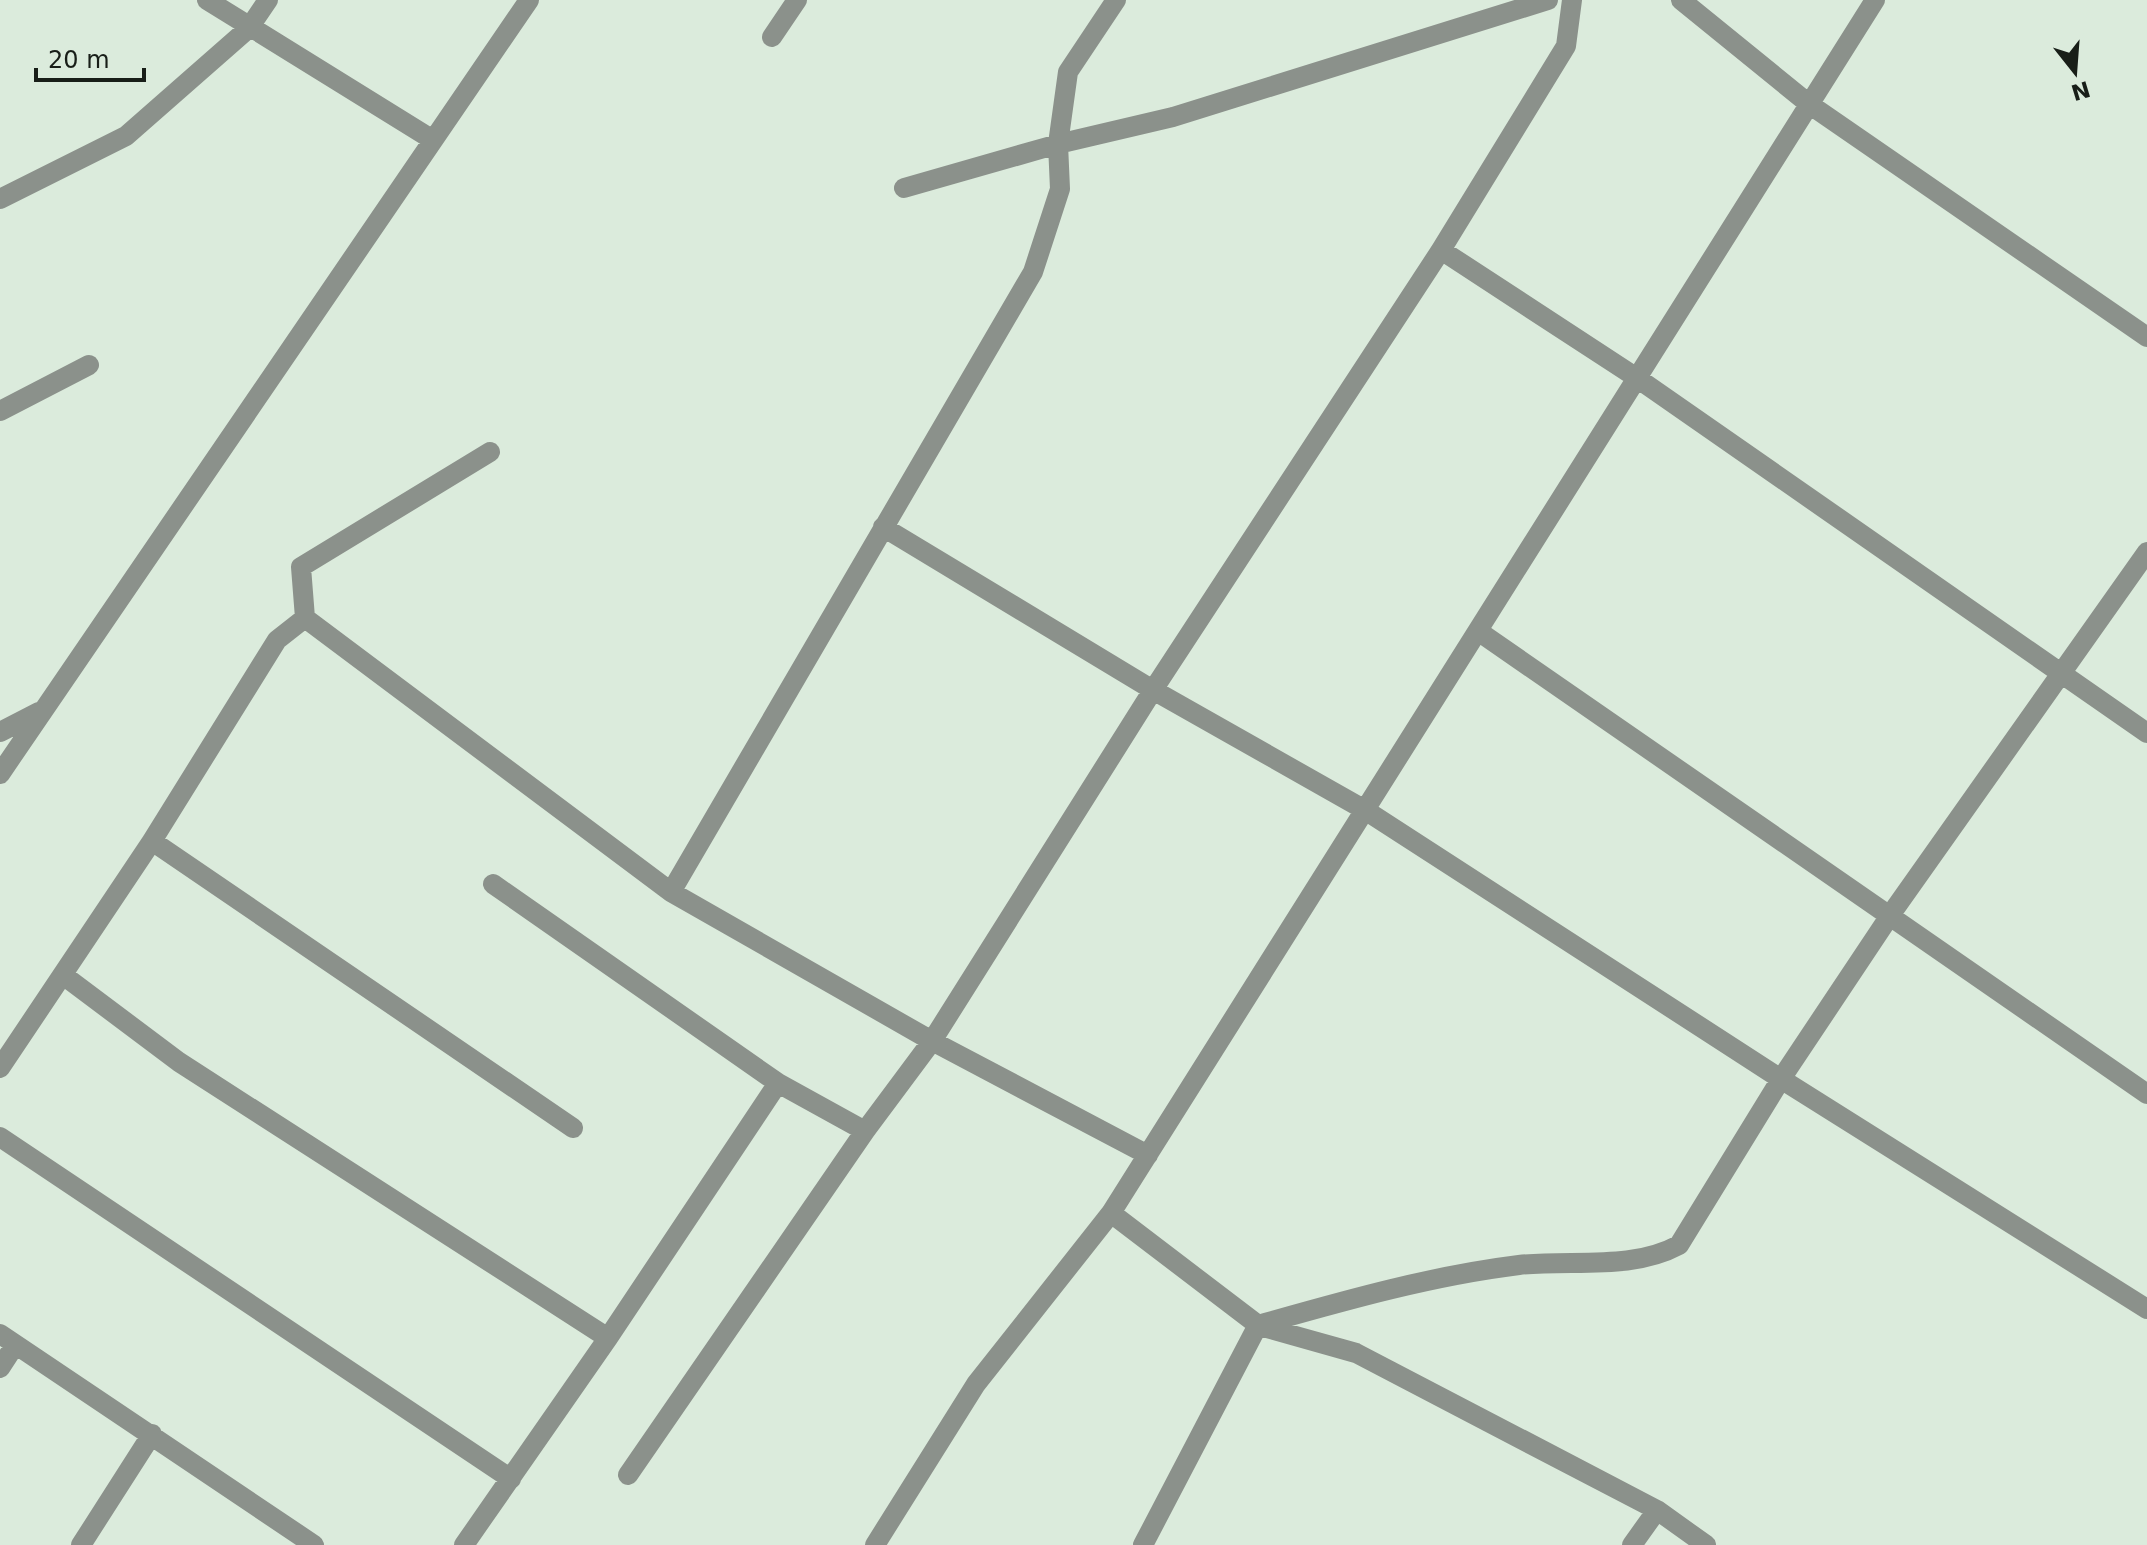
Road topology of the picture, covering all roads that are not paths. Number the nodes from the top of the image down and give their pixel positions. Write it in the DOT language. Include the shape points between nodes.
graph roads {
  1 [pos="207,0"];
  2 [pos="268,0"];
  3 [pos="529,0"];
  4 [pos="797,0"];
  5 [pos="1116,0"];
  6 [pos="1548,0"];
  7 [pos="1572,0"];
  8 [pos="1681,0"];
  9 [pos="1875,0"];
  10 [pos="249,28"];
  11 [pos="772,37"];
  12 [pos="1809,104"];
  13 [pos="433,140"];
  14 [pos="1058,144"];
  15 [pos="904,188"];
  16 [pos="0,199"];
  17 [pos="1441,250"];
  18 [pos="2147,337"];
  19 [pos="89,365"];
  20 [pos="1637,378"];
  21 [pos="0,411"];
  22 [pos="490,452"];
  23 [pos="883,527"];
  24 [pos="2147,552"];
  25 [pos="305,618"];
  26 [pos="1478,631"];
  27 [pos="2063,675"];
  28 [pos="1153,690"];
  29 [pos="43,710"];
  30 [pos="0,732"];
  31 [pos="2147,733"];
  32 [pos="0,774"];
  33 [pos="1365,810"];
  34 [pos="152,841"];
  35 [pos="493,884"];
  36 [pos="671,892"];
  37 [pos="1891,914"];
  38 [pos="63,975"];
  39 [pos="932,1041"];
  40 [pos="0,1068"];
  41 [pos="1781,1079"];
  42 [pos="778,1083"];
  43 [pos="2147,1094"];
  44 [pos="573,1128"];
  45 [pos="865,1131"];
  46 [pos="0,1137"];
  47 [pos="1148,1155"];
  48 [pos="1111,1213"];
  49 [pos="2147,1309"];
  50 [pos="1258,1325"];
  51 [pos="608,1338"];
  52 [pos="8,1340"];
  53 [pos="0,1368"];
  54 [pos="152,1434"];
  55 [pos="628,1475"];
  56 [pos="511,1479"];
  57 [pos="1657,1510"];
  58 [pos="81,1545"];
  59 [pos="314,1545"];
  60 [pos="464,1545"];
  61 [pos="875,1545"];
  62 [pos="1143,1545"];
  63 [pos="1632,1545"];
  64 [pos="1706,1545"];
  1 -- 10 [label="street"];
  2 -- 10 [label="street"];
  3 -- 13 [label="street"];
  4 -- 11 [label="street"];
  5 -- 14 [label="street" via="1068,72"];
  6 -- 14 [label="street" via="1173,117"];
  7 -- 17 [label="street" via="1566,46"];
  8 -- 12 [label="street"];
  9 -- 12 [label="street"];
  10 -- 13 [label="street"];
  10 -- 16 [label="street" via="126,136"];
  12 -- 18 [label="street"];
  12 -- 20 [label="street"];
  13 -- 29 [label="street"];
  14 -- 15 [label="street"];
  14 -- 23 [label="street" via="1060,189 1033,272"];
  17 -- 20 [label="street"];
  17 -- 28 [label="street"];
  19 -- 21 [label="street"];
  20 -- 26 [label="street"];
  20 -- 27 [label="street"];
  22 -- 25 [label="street" via="301,567"];
  23 -- 28 [label="street"];
  23 -- 36 [label="street"];
  24 -- 27 [label="street"];
  25 -- 34 [label="street" via="277,640"];
  25 -- 36 [label="street"];
  26 -- 33 [label="street"];
  26 -- 37 [label="street"];
  27 -- 31 [label="street"];
  27 -- 37 [label="street"];
  28 -- 33 [label="street"];
  28 -- 39 [label="street"];
  29 -- 30 [label="street"];
  29 -- 32 [label="street"];
  33 -- 41 [label="street"];
  33 -- 47 [label="street"];
  34 -- 38 [label="street"];
  34 -- 44 [label="street"];
  35 -- 42 [label="street"];
  36 -- 39 [label="street"];
  37 -- 41 [label="street"];
  37 -- 43 [label="street"];
  38 -- 40 [label="street"];
  38 -- 51 [label="street" via="179,1062"];
  39 -- 45 [label="street"];
  39 -- 47 [label="street"];
  41 -- 49 [label="street"];
  41 -- 50 [label="street" via="1679,1245 1655,1258 1518,1266 1372,1293"];
  42 -- 45 [label="street"];
  42 -- 51 [label="street"];
  45 -- 55 [label="street"];
  46 -- 56 [label="street"];
  47 -- 48 [label="street"];
  48 -- 50 [label="street"];
  48 -- 61 [label="street" via="976,1384"];
  50 -- 57 [label="street" via="1356,1353"];
  50 -- 62 [label="street"];
  51 -- 56 [label="street"];
  52 -- 53 [label="street"];
  52 -- 54 [label="street"];
  54 -- 58 [label="street"];
  54 -- 59 [label="street"];
  56 -- 60 [label="street"];
  57 -- 63 [label="street"];
  57 -- 64 [label="street"];
}
